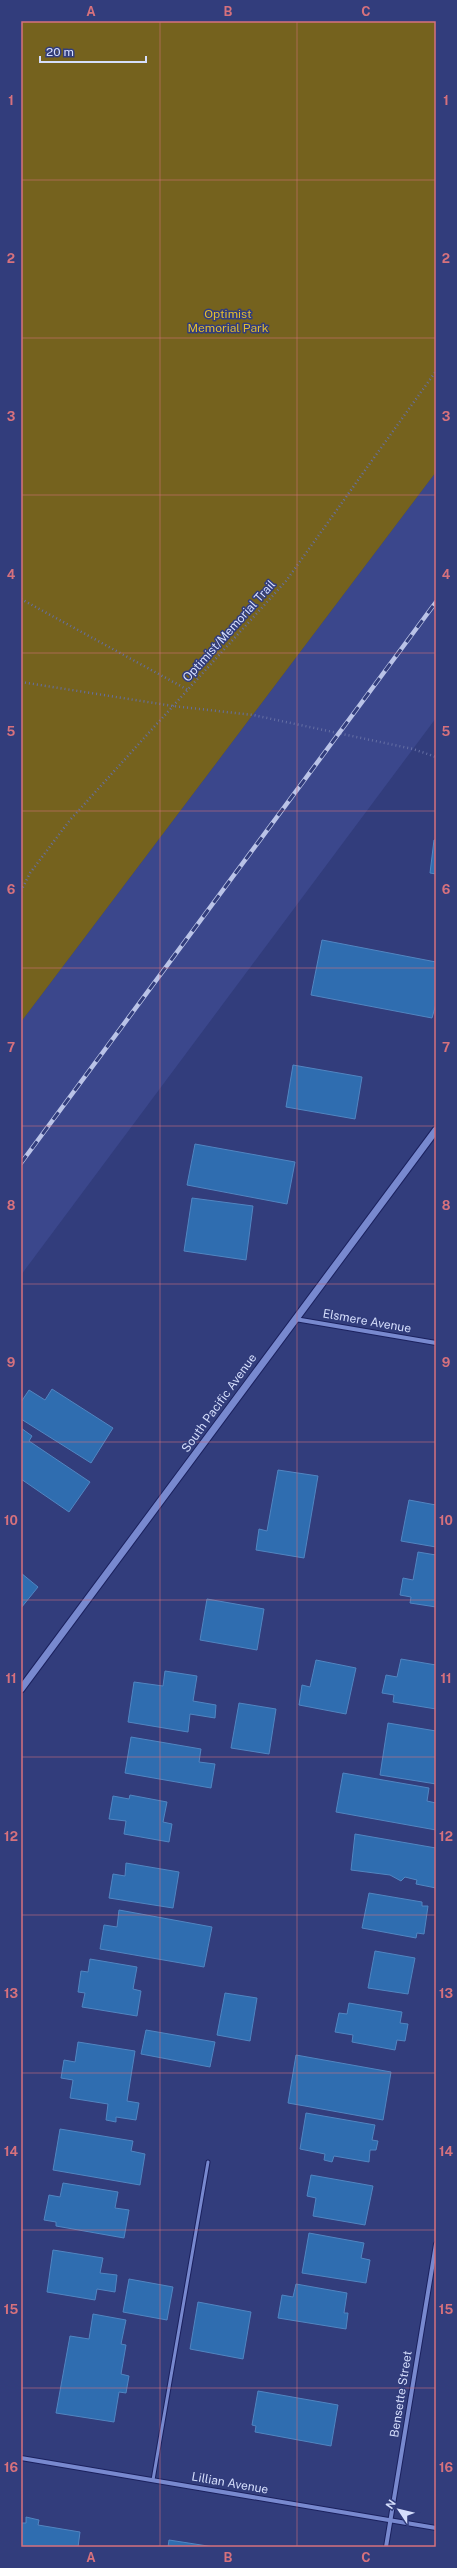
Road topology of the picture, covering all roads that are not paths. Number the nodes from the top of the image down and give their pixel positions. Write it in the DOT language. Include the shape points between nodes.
graph roads {
  1 [pos="436,1130"];
  2 [pos="295,1319"];
  3 [pos="436,1343"];
  4 [pos="21,1689"];
  5 [pos="208,2162"];
  6 [pos="436,2244"];
  7 [pos="21,2458"];
  8 [pos="153,2480"];
  9 [pos="390,2521"];
  10 [pos="436,2528"];
  11 [pos="386,2547"];
  1 -- 2 [label="street, South Pacific Avenue"];
  2 -- 3 [label="street, Elsmere Avenue"];
  2 -- 4 [label="street, South Pacific Avenue"];
  5 -- 8 [label="lane"];
  6 -- 9 [label="street, Bensette Street"];
  7 -- 8 [label="street, Lillian Avenue"];
  8 -- 9 [label="street, Lillian Avenue"];
  9 -- 10 [label="street, Lillian Avenue"];
  9 -- 11 [label="street, Bensette Street"];
}
